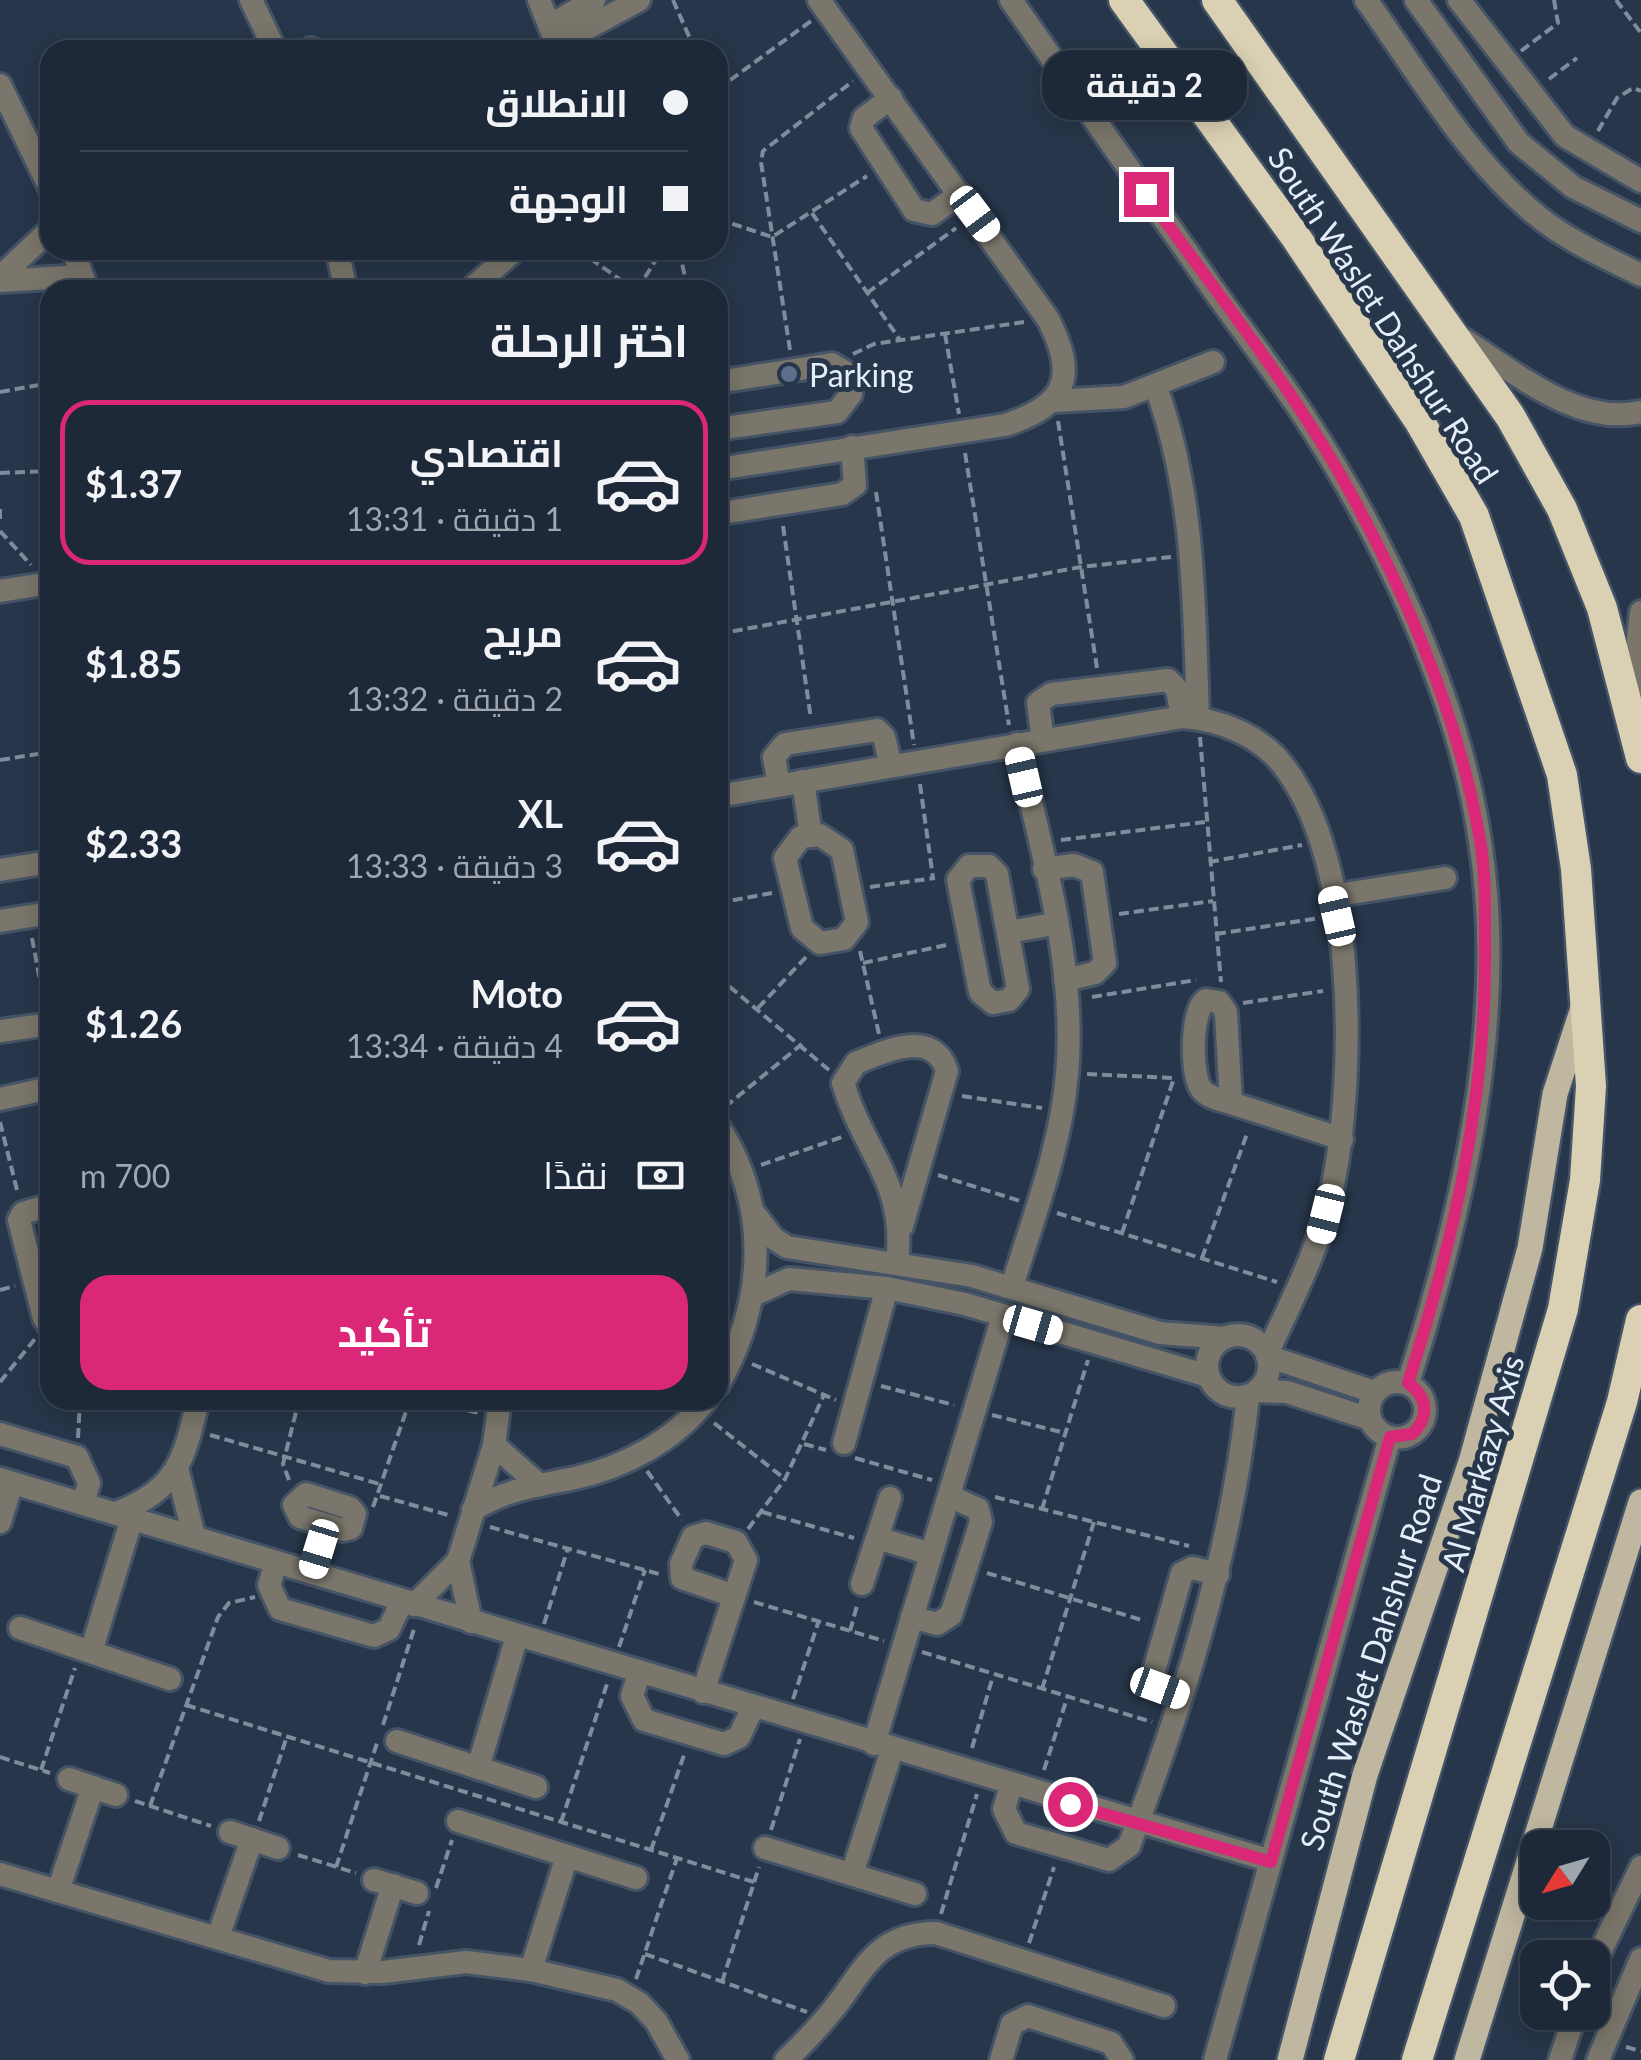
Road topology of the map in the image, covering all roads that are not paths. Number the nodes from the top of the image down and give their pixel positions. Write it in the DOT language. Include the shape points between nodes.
graph roads {
  1 [pos="251,0"];
  2 [pos="539,0"];
  3 [pos="594,0"];
  4 [pos="639,0"];
  5 [pos="1011,0"];
  6 [pos="1124,0"];
  7 [pos="1217,0"];
  8 [pos="1366,0"];
  9 [pos="1416,0"];
  10 [pos="1459,0"];
  11 [pos="823,5"];
  12 [pos="269,40"];
  13 [pos="556,40"];
  14 [pos="0,85"];
  15 [pos="890,98"];
  16 [pos="40,167"];
  17 [pos="1641,181"];
  18 [pos="960,194"];
  19 [pos="1641,221"];
  20 [pos="40,240"];
  21 [pos="504,260"];
  22 [pos="1641,275"];
  23 [pos="0,279"];
  24 [pos="481,280"];
  25 [pos="40,281"];
  26 [pos="1448,330"];
  27 [pos="1213,362"];
  28 [pos="728,380"];
  29 [pos="1156,387"];
  30 [pos="1054,401"];
  31 [pos="1641,412"];
  32 [pos="774,421"];
  33 [pos="728,428"];
  34 [pos="852,447"];
  35 [pos="779,458"];
  36 [pos="728,466"];
  37 [pos="728,512"];
  38 [pos="40,584"];
  39 [pos="0,591"];
  40 [pos="1641,612"];
  41 [pos="1630,710"];
  42 [pos="1190,717"];
  43 [pos="1042,740"];
  44 [pos="1014,744"];
  45 [pos="1641,758"];
  46 [pos="891,766"];
  47 [pos="803,781"];
  48 [pos="779,785"];
  49 [pos="728,794"];
  50 [pos="811,836"];
  51 [pos="40,864"];
  52 [pos="1044,869"];
  53 [pos="1576,869"];
  54 [pos="0,870"];
  55 [pos="1444,878"];
  56 [pos="1334,906"];
  57 [pos="39,914"];
  58 [pos="0,921"];
  59 [pos="1054,924"];
  60 [pos="1008,932"];
  61 [pos="1066,990"];
  62 [pos="1588,996"];
  63 [pos="40,1024"];
  64 [pos="0,1031"];
  65 [pos="40,1090"];
  66 [pos="0,1099"];
  67 [pos="1231,1103"];
  68 [pos="1342,1138"];
  69 [pos="728,1144"];
  70 [pos="40,1208"];
  71 [pos="754,1213"];
  72 [pos="902,1226"];
  73 [pos="898,1262"];
  74 [pos="887,1288"];
  75 [pos="1012,1288"];
  76 [pos="753,1295"];
  77 [pos="40,1298"];
  78 [pos="1003,1316"];
  79 [pos="1641,1320"];
  80 [pos="1225,1338"];
  81 [pos="1267,1355"];
  82 [pos="728,1367"];
  83 [pos="1208,1376"];
  84 [pos="1408,1383"];
  85 [pos="1374,1392"];
  86 [pos="1253,1394"];
  87 [pos="196,1410"];
  88 [pos="499,1410"];
  89 [pos="696,1410"];
  90 [pos="1370,1419"];
  91 [pos="0,1434"];
  92 [pos="1390,1437"];
  93 [pos="844,1443"];
  94 [pos="494,1445"];
  95 [pos="178,1472"];
  96 [pos="6,1481"];
  97 [pos="538,1484"];
  98 [pos="951,1491"];
  99 [pos="302,1494"];
  100 [pos="890,1498"];
  101 [pos="1641,1502"];
  102 [pos="83,1504"];
  103 [pos="124,1515"];
  104 [pos="471,1516"];
  105 [pos="0,1522"];
  106 [pos="194,1536"];
  107 [pos="876,1541"];
  108 [pos="931,1554"];
  109 [pos="458,1560"];
  110 [pos="276,1562"];
  111 [pos="1220,1565"];
  112 [pos="312,1573"];
  113 [pos="862,1584"];
  114 [pos="734,1596"];
  115 [pos="408,1603"];
  116 [pos="912,1617"];
  117 [pos="471,1622"];
  118 [pos="20,1628"];
  119 [pos="527,1639"];
  120 [pos="86,1650"];
  121 [pos="639,1673"];
  122 [pos="170,1679"];
  123 [pos="702,1692"];
  124 [pos="1181,1696"];
  125 [pos="752,1708"];
  126 [pos="396,1741"];
  127 [pos="883,1747"];
  128 [pos="478,1768"];
  129 [pos="69,1780"];
  130 [pos="1011,1786"];
  131 [pos="536,1787"];
  132 [pos="458,1821"];
  133 [pos="1138,1824"];
  134 [pos="278,1848"];
  135 [pos="765,1848"];
  136 [pos="567,1856"];
  137 [pos="1271,1862"];
  138 [pos="1641,1867"];
  139 [pos="0,1874"];
  140 [pos="852,1874"];
  141 [pos="636,1878"];
  142 [pos="58,1891"];
  143 [pos="417,1894"];
  144 [pos="915,1894"];
  145 [pos="218,1937"];
  146 [pos="1606,1940"];
  147 [pos="1641,1959"];
  148 [pos="531,1970"];
  149 [pos="365,1973"];
  150 [pos="1164,2006"];
  151 [pos="1570,2030"];
  152 [pos="678,2060"];
  153 [pos="786,2060"];
  154 [pos="1001,2060"];
  155 [pos="1122,2060"];
  156 [pos="1216,2060"];
  157 [pos="1290,2060"];
  158 [pos="1339,2060"];
  159 [pos="1417,2060"];
  160 [pos="1468,2060"];
  161 [pos="1560,2060"];
  162 [pos="1598,2060"];
  1 -- 12 [label="street"];
  2 -- 13 [label="street"];
  3 -- 13 [label="street"];
  4 -- 13 [label="street"];
  5 -- 84 [label="street" via="1339,473 1408,611 1453,734 1480,842 1484,1028 1455,1228"];
  6 -- 53 [label="highway, South Waslet Dahshur Road" via="1295,236 1420,422 1474,516 1562,775"];
  7 -- 26 [label="highway, South Waslet Dahshur Road"];
  8 -- 22 [label="street" via="1514,196 1571,240"];
  9 -- 19 [label="street" via="1520,143 1573,187"];
  10 -- 17 [label="street" via="1565,136"];
  11 -- 15 [label="street"];
  14 -- 16 [label="street"];
  15 -- 18 [label="street"];
  15 -- 18 [label="street" via="861,128 914,210 926,216"];
  18 -- 30 [label="street" via="1048,319 1066,365"];
  20 -- 23 [label="street"];
  21 -- 24 [label="street"];
  23 -- 25 [label="street"];
  26 -- 31 [label="street" via="1580,409 1612,416"];
  26 -- 41 [label="highway, South Waslet Dahshur Road" via="1510,416 1562,509 1602,608"];
  27 -- 29 [label="street"];
  28 -- 32 [label="street" via="832,364 845,372 851,394 844,408"];
  29 -- 30 [label="street" via="1124,398"];
  29 -- 42 [label="street" via="1182,470 1192,555"];
  30 -- 34 [label="street" via="1030,417"];
  32 -- 33 [label="street"];
  32 -- 35 [label="street"];
  34 -- 35 [label="street"];
  34 -- 37 [label="street" via="856,476 848,491"];
  35 -- 36 [label="street"];
  38 -- 39 [label="street"];
  40 -- 41 [label="street"];
  41 -- 45 [label="highway, South Waslet Dahshur Road"];
  42 -- 43 [label="street"];
  42 -- 43 [label="street" via="1168,680 1100,688 1044,697 1037,711"];
  42 -- 56 [label="street" via="1257,740 1281,762 1319,842"];
  43 -- 44 [label="street"];
  44 -- 46 [label="street"];
  44 -- 52 [label="street"];
  46 -- 47 [label="street"];
  46 -- 48 [label="street" via="877,730 785,744 775,750"];
  47 -- 48 [label="street"];
  47 -- 50 [label="street"];
  48 -- 49 [label="street"];
  50 -- 50 [label="street" via="829,838 842,850 855,930 844,940 820,943 802,928 785,858 802,837"];
  51 -- 54 [label="street"];
  52 -- 59 [label="street"];
  52 -- 61 [label="street" via="1092,872 1107,957 1102,970"];
  53 -- 62 [label="highway, Al Markazy Axis"];
  55 -- 56 [label="street"];
  56 -- 68 [label="street" via="1345,988"];
  57 -- 58 [label="street"];
  59 -- 60 [label="street"];
  59 -- 61 [label="street"];
  60 -- 60 [label="street" via="994,870 970,866 960,874 970,940 983,997 993,1003 1009,1000 1018,988"];
  61 -- 75 [label="street" via="1062,1111"];
  62 -- 157 [label="main road, South Waslet Dahshur Road" via="1555,1094 1530,1248 1471,1462 1365,1775"];
  62 -- 158 [label="highway, Al Markazy Axis" via="1585,1180 1563,1309"];
  63 -- 64 [label="street"];
  65 -- 66 [label="street"];
  67 -- 67 [label="street" via="1224,1006 1206,1000 1196,1010 1185,1078"];
  67 -- 68 [label="street"];
  68 -- 81 [label="street" via="1319,1241"];
  69 -- 71 [label="street"];
  70 -- 77 [label="street" via="23,1213 20,1227"];
  71 -- 73 [label="street" via="787,1247"];
  71 -- 76 [label="street"];
  72 -- 72 [label="street" via="844,1084 856,1062 930,1046 943,1056 947,1071"];
  72 -- 73 [label="street"];
  73 -- 75 [label="street"];
  74 -- 76 [label="street" via="789,1279"];
  74 -- 78 [label="street"];
  74 -- 93 [label="street"];
  75 -- 80 [label="street" via="1160,1333"];
  76 -- 82 [label="street"];
  78 -- 83 [label="street"];
  78 -- 98 [label="street"];
  79 -- 159 [label="highway" via="1622,1402"];
  80 -- 81 [label="street" via="1254,1339"];
  80 -- 83 [label="street" via="1207,1358"];
  81 -- 85 [label="street"];
  81 -- 86 [label="street" via="1268,1375"];
  83 -- 86 [label="street" via="1228,1396"];
  84 -- 85 [label="street" via="1393,1381"];
  84 -- 92 [label="street" via="1424,1400 1422,1422 1405,1437"];
  85 -- 90 [label="street"];
  86 -- 90 [label="street" via="1288,1392"];
  86 -- 111 [label="street"];
  87 -- 95 [label="street"];
  88 -- 94 [label="street"];
  89 -- 97 [label="street" via="637,1456 578,1478"];
  90 -- 92 [label="street"];
  91 -- 102 [label="street" via="77,1458 90,1483"];
  92 -- 137 [label="street"];
  94 -- 97 [label="street"];
  94 -- 104 [label="street"];
  95 -- 103 [label="street"];
  95 -- 106 [label="street"];
  96 -- 102 [label="street"];
  96 -- 105 [label="street"];
  97 -- 104 [label="street" via="515,1489"];
  98 -- 108 [label="street"];
  98 -- 116 [label="street" via="981,1516 966,1566 948,1620"];
  99 -- 112 [label="street" via="296,1514 326,1525"];
  100 -- 107 [label="street"];
  101 -- 160 [label="main road"];
  102 -- 103 [label="street"];
  103 -- 106 [label="street"];
  103 -- 120 [label="street"];
  104 -- 109 [label="street"];
  106 -- 110 [label="street"];
  107 -- 108 [label="street"];
  107 -- 113 [label="street"];
  108 -- 116 [label="street"];
  109 -- 115 [label="street" via="438,1585"];
  109 -- 117 [label="street"];
  110 -- 112 [label="street"];
  110 -- 115 [label="street" via="271,1595 280,1609 374,1636 389,1630"];
  111 -- 124 [label="street"];
  111 -- 124 [label="street" via="1182,1573 1164,1627 1152,1678"];
  112 -- 115 [label="street"];
  114 -- 114 [label="street" via="746,1560 736,1542 693,1536 679,1571 688,1582"];
  114 -- 123 [label="street"];
  115 -- 117 [label="street"];
  116 -- 127 [label="street"];
  117 -- 119 [label="street"];
  118 -- 120 [label="street"];
  119 -- 121 [label="street"];
  119 -- 128 [label="street"];
  120 -- 122 [label="street"];
  121 -- 123 [label="street"];
  121 -- 125 [label="street" via="632,1696 644,1720 724,1744 744,1730"];
  123 -- 125 [label="street"];
  124 -- 133 [label="street"];
  125 -- 127 [label="street"];
  126 -- 128 [label="street"];
  127 -- 130 [label="street"];
  127 -- 140 [label="street"];
  128 -- 131 [label="street"];
  129 -- 142 [label="street" via="105,1791"];
  130 -- 133 [label="street"];
  130 -- 133 [label="street" via="1004,1809 1016,1833 1109,1860 1125,1853"];
  132 -- 136 [label="street"];
  133 -- 137 [label="street"];
  134 -- 145 [label="street" via="241,1836"];
  135 -- 140 [label="street"];
  136 -- 141 [label="street"];
  136 -- 148 [label="street"];
  137 -- 156 [label="street"];
  138 -- 146 [label="street"];
  139 -- 142 [label="street"];
  140 -- 144 [label="street"];
  142 -- 145 [label="street"];
  143 -- 149 [label="street" via="384,1882"];
  145 -- 149 [label="street" via="328,1971"];
  147 -- 162 [label="street"];
  148 -- 149 [label="street" via="466,1962"];
  148 -- 152 [label="street" via="617,1990 656,2022"];
  150 -- 153 [label="street" via="936,1934 914,1933 874,1952"];
  151 -- 161 [label="street"];
  154 -- 155 [label="street" via="1012,2024 1028,2016 1111,2043"];
}
